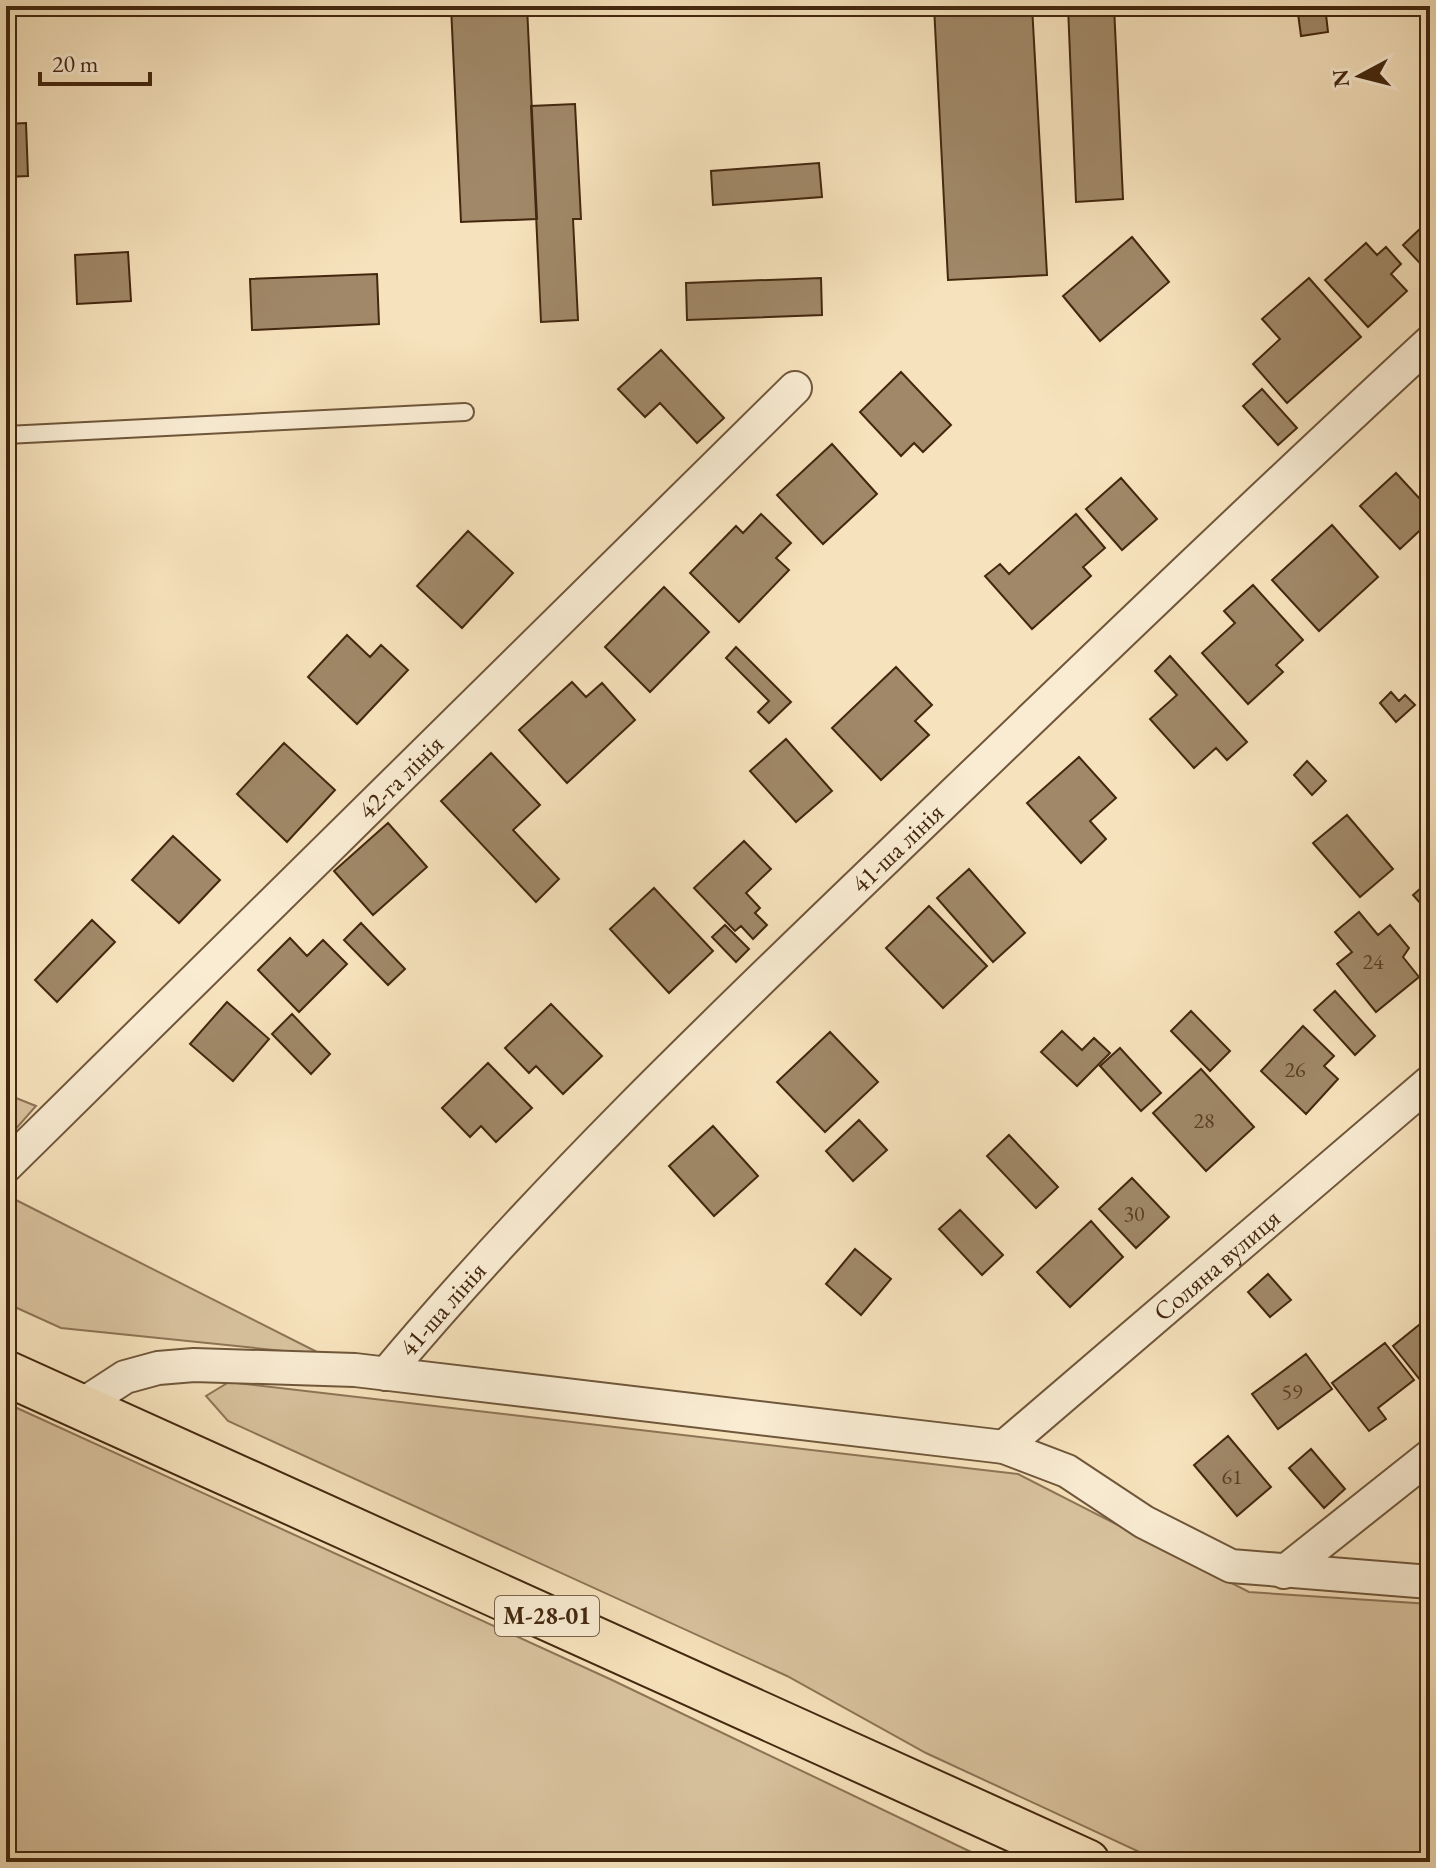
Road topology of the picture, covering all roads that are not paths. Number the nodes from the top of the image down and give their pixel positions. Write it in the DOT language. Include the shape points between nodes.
graph roads {
  1 [pos="1430,342"];
  2 [pos="795,388"];
  3 [pos="465,412"];
  4 [pos="6,435"];
  5 [pos="1430,1082"];
  6 [pos="6,1166"];
  7 [pos="6,1373"];
  8 [pos="386,1374"];
  9 [pos="82,1405"];
  10 [pos="1004,1447"];
  11 [pos="1430,1456"];
  12 [pos="1284,1572"];
  13 [pos="1430,1582"];
  14 [pos="1087,1862"];
  1 -- 8 [label="street, 41-ша лінія" via="705,1032 470,1274"];
  2 -- 6 [label="street, 42-га лінія"];
  3 -- 4 [label="lane"];
  5 -- 10 [label="street, Соляна вулиця"];
  7 -- 9 [label="highway, М-28-01"];
  8 -- 9 [label="street" via="158,1368 125,1377"];
  8 -- 10 [label="street"];
  9 -- 14 [label="highway, М-28-01"];
  10 -- 12 [label="street" via="1067,1471 1144,1522 1231,1566"];
  11 -- 12 [label="street"];
  12 -- 13 [label="street"];
}
